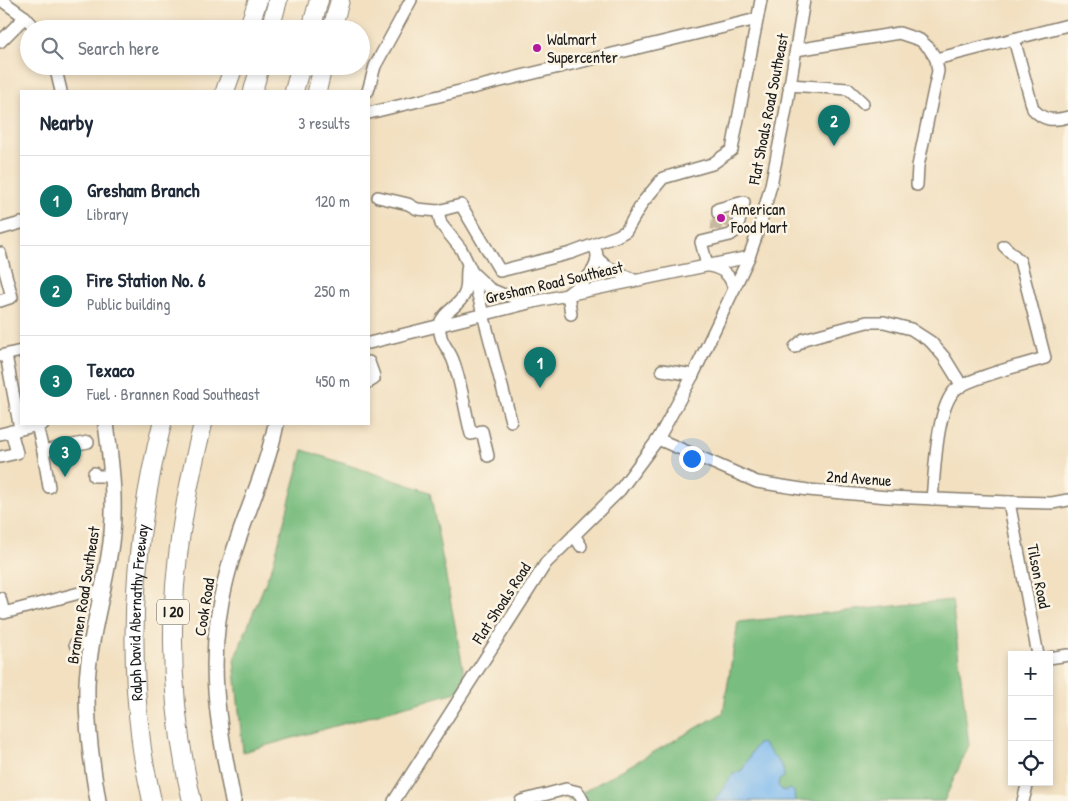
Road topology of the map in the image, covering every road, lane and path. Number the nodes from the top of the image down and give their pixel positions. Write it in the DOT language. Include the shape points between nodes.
graph roads {
  1 [pos="1,0"];
  2 [pos="258,0"];
  3 [pos="278,0"];
  4 [pos="319,0"];
  5 [pos="340,0"];
  6 [pos="411,0"];
  7 [pos="761,0"];
  8 [pos="804,0"];
  9 [pos="25,17"];
  10 [pos="757,19"];
  11 [pos="22,20"];
  12 [pos="28,20"];
  13 [pos="251,20"];
  14 [pos="272,20"];
  15 [pos="313,20"];
  16 [pos="334,20"];
  17 [pos="20,22"];
  18 [pos="1068,25"];
  19 [pos="1014,39"];
  20 [pos="0,42"];
  21 [pos="796,50"];
  22 [pos="936,59"];
  23 [pos="57,75"];
  24 [pos="231,75"];
  25 [pos="257,75"];
  26 [pos="298,75"];
  27 [pos="321,75"];
  28 [pos="789,85"];
  29 [pos="61,90"];
  30 [pos="225,90"];
  31 [pos="253,90"];
  32 [pos="294,90"];
  33 [pos="317,90"];
  34 [pos="368,90"];
  35 [pos="862,104"];
  36 [pos="370,112"];
  37 [pos="1068,117"];
  38 [pos="917,185"];
  39 [pos="378,197"];
  40 [pos="438,211"];
  41 [pos="718,213"];
  42 [pos="762,218"];
  43 [pos="740,219"];
  44 [pos="20,223"];
  45 [pos="0,230"];
  46 [pos="594,245"];
  47 [pos="1004,246"];
  48 [pos="0,253"];
  49 [pos="748,257"];
  50 [pos="597,258"];
  51 [pos="707,265"];
  52 [pos="470,268"];
  53 [pos="634,280"];
  54 [pos="734,289"];
  55 [pos="568,294"];
  56 [pos="0,301"];
  57 [pos="533,302"];
  58 [pos="571,314"];
  59 [pos="484,315"];
  60 [pos="440,326"];
  61 [pos="370,344"];
  62 [pos="795,347"];
  63 [pos="20,351"];
  64 [pos="3,355"];
  65 [pos="370,365"];
  66 [pos="662,370"];
  67 [pos="692,375"];
  68 [pos="370,381"];
  69 [pos="962,386"];
  70 [pos="17,388"];
  71 [pos="511,422"];
  72 [pos="36,425"];
  73 [pos="40,425"];
  74 [pos="106,425"];
  75 [pos="162,425"];
  76 [pos="203,425"];
  77 [pos="276,425"];
  78 [pos="11,431"];
  79 [pos="658,439"];
  80 [pos="88,442"];
  81 [pos="43,451"];
  82 [pos="488,456"];
  83 [pos="0,457"];
  84 [pos="91,476"];
  85 [pos="112,476"];
  86 [pos="49,487"];
  87 [pos="932,499"];
  88 [pos="1068,500"];
  89 [pos="1009,502"];
  90 [pos="574,535"];
  91 [pos="582,546"];
  92 [pos="101,593"];
  93 [pos="0,598"];
  94 [pos="2,614"];
  95 [pos="75,644"];
  96 [pos="91,644"];
  97 [pos="1037,651"];
  98 [pos="1068,655"];
  99 [pos="1053,657"];
  100 [pos="1027,786"];
  101 [pos="98,801"];
  102 [pos="152,801"];
  103 [pos="192,801"];
  104 [pos="234,801"];
  105 [pos="394,801"];
  106 [pos="521,801"];
  107 [pos="583,801"];
  108 [pos="1023,801"];
  1 -- 9 [label="street"];
  2 -- 13 [label="highway"];
  3 -- 14 [label="highway"];
  4 -- 15 [label="highway"];
  5 -- 16 [label="highway"];
  6 -- 34 [label="street" via="375,66"];
  7 -- 10 [label="street"];
  8 -- 21 [label="street, Flat Shoals Road Southeast"];
  9 -- 11 [label="street"];
  9 -- 12 [label="street"];
  10 -- 36 [label="street"];
  10 -- 46 [label="street" via="732,150 712,164 663,178 626,231"];
  17 -- 20 [label="street"];
  18 -- 19 [label="street"];
  19 -- 22 [label="street"];
  19 -- 37 [label="street" via="1033,109 1051,120"];
  21 -- 22 [label="street" via="899,33 920,40"];
  21 -- 28 [label="street, Flat Shoals Road Southeast"];
  22 -- 38 [label="street" via="938,71"];
  23 -- 29 [label="street"];
  24 -- 30 [label="highway"];
  25 -- 31 [label="highway"];
  26 -- 32 [label="highway"];
  27 -- 33 [label="highway"];
  28 -- 35 [label="street" via="848,89"];
  28 -- 42 [label="street, Flat Shoals Road Southeast"];
  39 -- 40 [label="street" via="417,209"];
  40 -- 46 [label="street" via="461,205 500,271"];
  40 -- 52 [label="street" via="441,224 461,248"];
  41 -- 43 [label="street" via="718,209 744,202"];
  42 -- 43 [label="street"];
  42 -- 49 [label="street, Flat Shoals Road Southeast"];
  43 -- 51 [label="street" via="737,230 730,235 721,233 701,242"];
  44 -- 45 [label="street"];
  46 -- 50 [label="street"];
  47 -- 69 [label="street" via="1020,261 1046,358"];
  48 -- 56 [label="street" via="12,297"];
  49 -- 51 [label="street, Gresham Road Southeast"];
  49 -- 54 [label="street, Flat Shoals Road Southeast"];
  50 -- 53 [label="street"];
  50 -- 55 [label="street" via="591,272"];
  51 -- 53 [label="street, Gresham Road Southeast"];
  51 -- 54 [label="street" via="726,273"];
  52 -- 57 [label="street" via="490,289"];
  52 -- 59 [label="street"];
  52 -- 60 [label="street" via="466,272 464,295"];
  53 -- 55 [label="street, Gresham Road Southeast"];
  54 -- 67 [label="street, Flat Shoals Road Southeast"];
  55 -- 57 [label="street, Gresham Road Southeast"];
  55 -- 58 [label="street"];
  57 -- 59 [label="street, Gresham Road Southeast"];
  59 -- 60 [label="street, Gresham Road Southeast"];
  59 -- 71 [label="street"];
  60 -- 61 [label="street, Gresham Road Southeast"];
  60 -- 82 [label="street" via="443,344 452,358 471,434 482,431"];
  62 -- 69 [label="street" via="804,338 867,322 884,322 911,329 931,342"];
  63 -- 64 [label="street"];
  64 -- 70 [label="street"];
  65 -- 68 [label="street" via="374,376"];
  66 -- 67 [label="street"];
  67 -- 79 [label="street, Flat Shoals Road Southeast"];
  69 -- 87 [label="street" via="954,391 939,431"];
  70 -- 78 [label="street"];
  72 -- 78 [label="street"];
  73 -- 81 [label="street"];
  74 -- 85 [label="main road, Brannen Road Southeast"];
  75 -- 102 [label="highway, Ralph David Abernathy Freeway / I 20" via="145,503 135,582 133,636 141,742"];
  76 -- 103 [label="highway, Ralph David Abernathy Freeway / I 20" via="181,529 172,652 185,771"];
  77 -- 104 [label="main road, Cook Road" via="226,578 217,629 216,702"];
  78 -- 83 [label="street" via="17,453"];
  79 -- 87 [label="street, 2nd Avenue" via="757,482 832,493"];
  79 -- 90 [label="street, Flat Shoals Road" via="620,490"];
  80 -- 81 [label="street"];
  81 -- 86 [label="street"];
  84 -- 85 [label="street"];
  85 -- 92 [label="main road, Brannen Road Southeast" via="110,556"];
  87 -- 89 [label="street, 2nd Avenue"];
  88 -- 89 [label="street, 2nd Avenue"];
  89 -- 97 [label="street, Tilson Road"];
  90 -- 91 [label="street"];
  90 -- 105 [label="street, Flat Shoals Road" via="546,563"];
  92 -- 94 [label="street" via="83,592 70,601"];
  92 -- 96 [label="main road, Brannen Road Southeast"];
  93 -- 94 [label="street"];
  95 -- 96 [label="street"];
  96 -- 101 [label="main road, Brannen Road Southeast" via="88,743"];
  98 -- 99 [label="street"];
  100 -- 108 [label="street"];
  106 -- 107 [label="street" via="566,789 578,792"];
}
